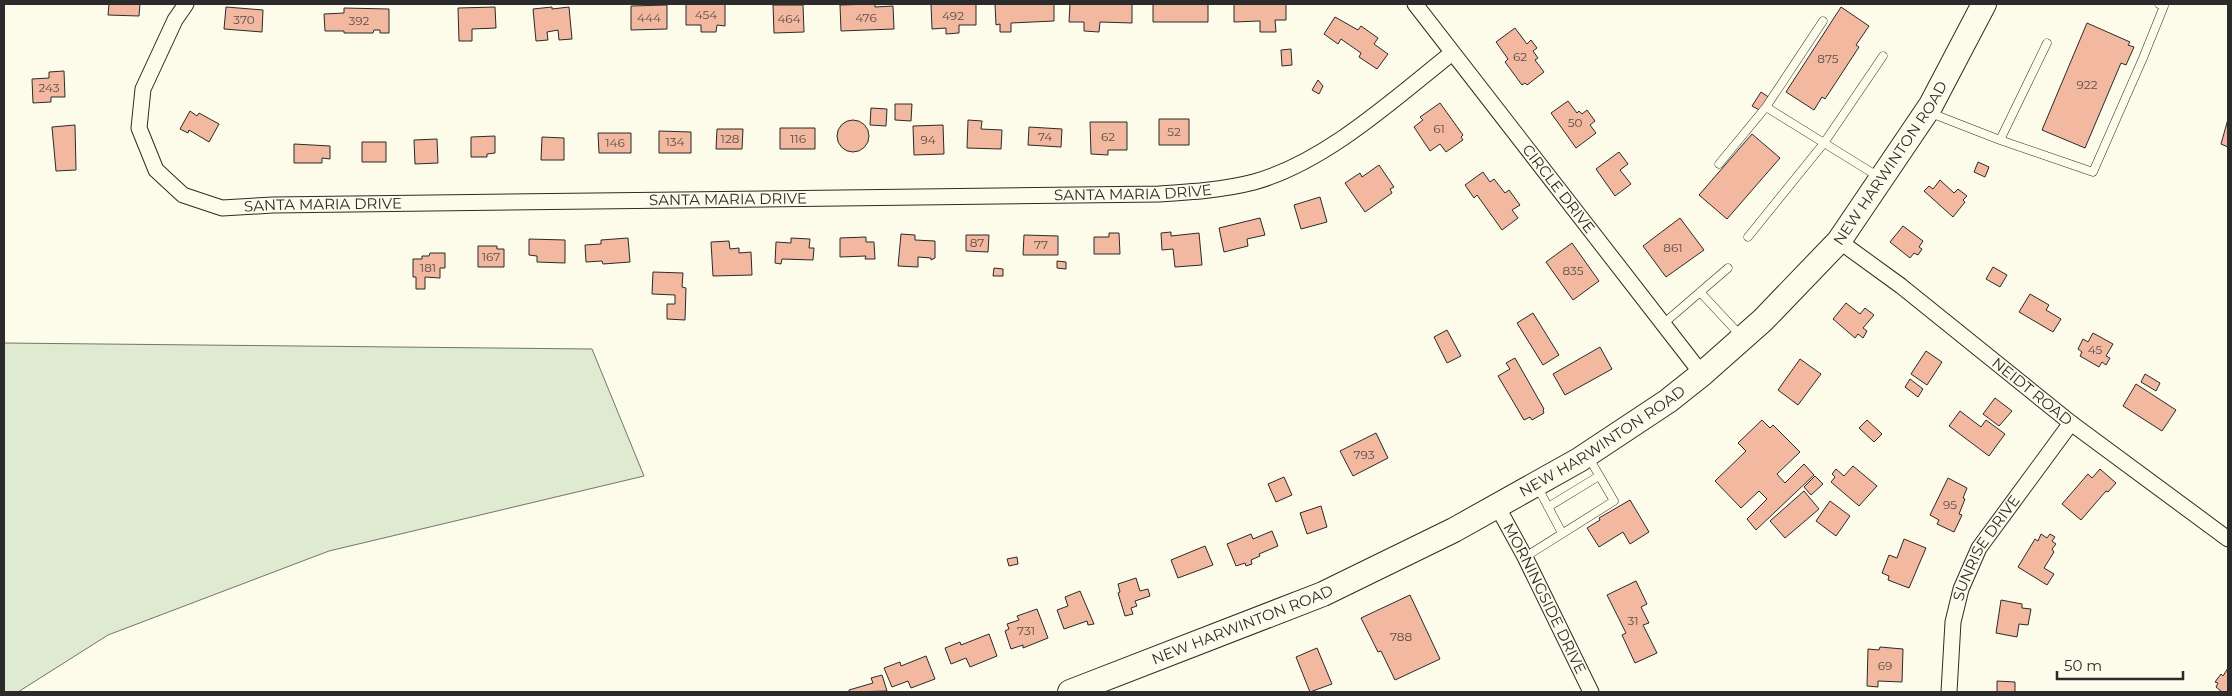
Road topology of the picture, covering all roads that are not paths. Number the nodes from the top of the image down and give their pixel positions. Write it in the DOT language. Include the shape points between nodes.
graph roads {
  1 [pos="186,4"];
  2 [pos="1415,4"];
  3 [pos="1984,4"];
  4 [pos="2159,4"];
  5 [pos="1824,21"];
  6 [pos="2047,43"];
  7 [pos="1452,53"];
  8 [pos="1883,56"];
  9 [pos="1766,107"];
  10 [pos="1926,111"];
  11 [pos="2000,140"];
  12 [pos="1824,143"];
  13 [pos="1719,164"];
  14 [pos="1881,178"];
  15 [pos="1748,237"];
  16 [pos="1838,240"];
  17 [pos="1728,268"];
  18 [pos="1700,292"];
  19 [pos="1663,324"];
  20 [pos="1743,338"];
  21 [pos="1702,374"];
  22 [pos="2071,423"];
  23 [pos="1587,455"];
  24 [pos="1599,476"];
  25 [pos="1536,484"];
  26 [pos="1497,506"];
  27 [pos="1548,507"];
  28 [pos="1562,534"];
  29 [pos="2228,539"];
  30 [pos="1525,557"];
  31 [pos="1070,692"];
  32 [pos="1591,692"];
  33 [pos="1949,692"];
  1 -- 7 [label="street, SANTA MARIA DRIVE" via="175,20 143,89 139,128 156,170 183,195 222,208 1159,194 1218,190 1256,181 1300,163 1345,138"];
  2 -- 7 [label="street, CIRCLE DRIVE"];
  3 -- 10 [label="main road, NEW HARWINTON ROAD"];
  4 -- 11 [label="lane" via="2164,6 2093,172"];
  5 -- 9 [label="lane"];
  6 -- 11 [label="lane"];
  7 -- 19 [label="street, CIRCLE DRIVE"];
  8 -- 12 [label="lane"];
  9 -- 12 [label="lane"];
  9 -- 13 [label="lane"];
  10 -- 11 [label="lane"];
  10 -- 14 [label="main road, NEW HARWINTON ROAD"];
  12 -- 14 [label="lane"];
  12 -- 15 [label="lane"];
  14 -- 16 [label="main road, NEW HARWINTON ROAD"];
  16 -- 20 [label="main road, NEW HARWINTON ROAD"];
  16 -- 22 [label="street, NEIDT ROAD" via="1901,286"];
  17 -- 18 [label="lane"];
  18 -- 19 [label="lane"];
  18 -- 20 [label="lane"];
  19 -- 21 [label="street, CIRCLE DRIVE"];
  20 -- 21 [label="main road, NEW HARWINTON ROAD"];
  21 -- 23 [label="main road, NEW HARWINTON ROAD"];
  22 -- 29 [label="street, NEIDT ROAD"];
  22 -- 33 [label="street, SUNRISE DRIVE" via="1975,556 1961,589 1953,622"];
  23 -- 24 [label="lane"];
  23 -- 25 [label="main road, NEW HARWINTON ROAD"];
  24 -- 27 [label="lane"];
  24 -- 28 [label="lane" via="1614,502"];
  25 -- 26 [label="main road, NEW HARWINTON ROAD"];
  25 -- 27 [label="lane"];
  26 -- 30 [label="street, MORNINGSIDE DRIVE"];
  26 -- 31 [label="main road, NEW HARWINTON ROAD" via="1323,594"];
  27 -- 28 [label="lane"];
  28 -- 30 [label="lane"];
  30 -- 32 [label="street, MORNINGSIDE DRIVE"];
}
